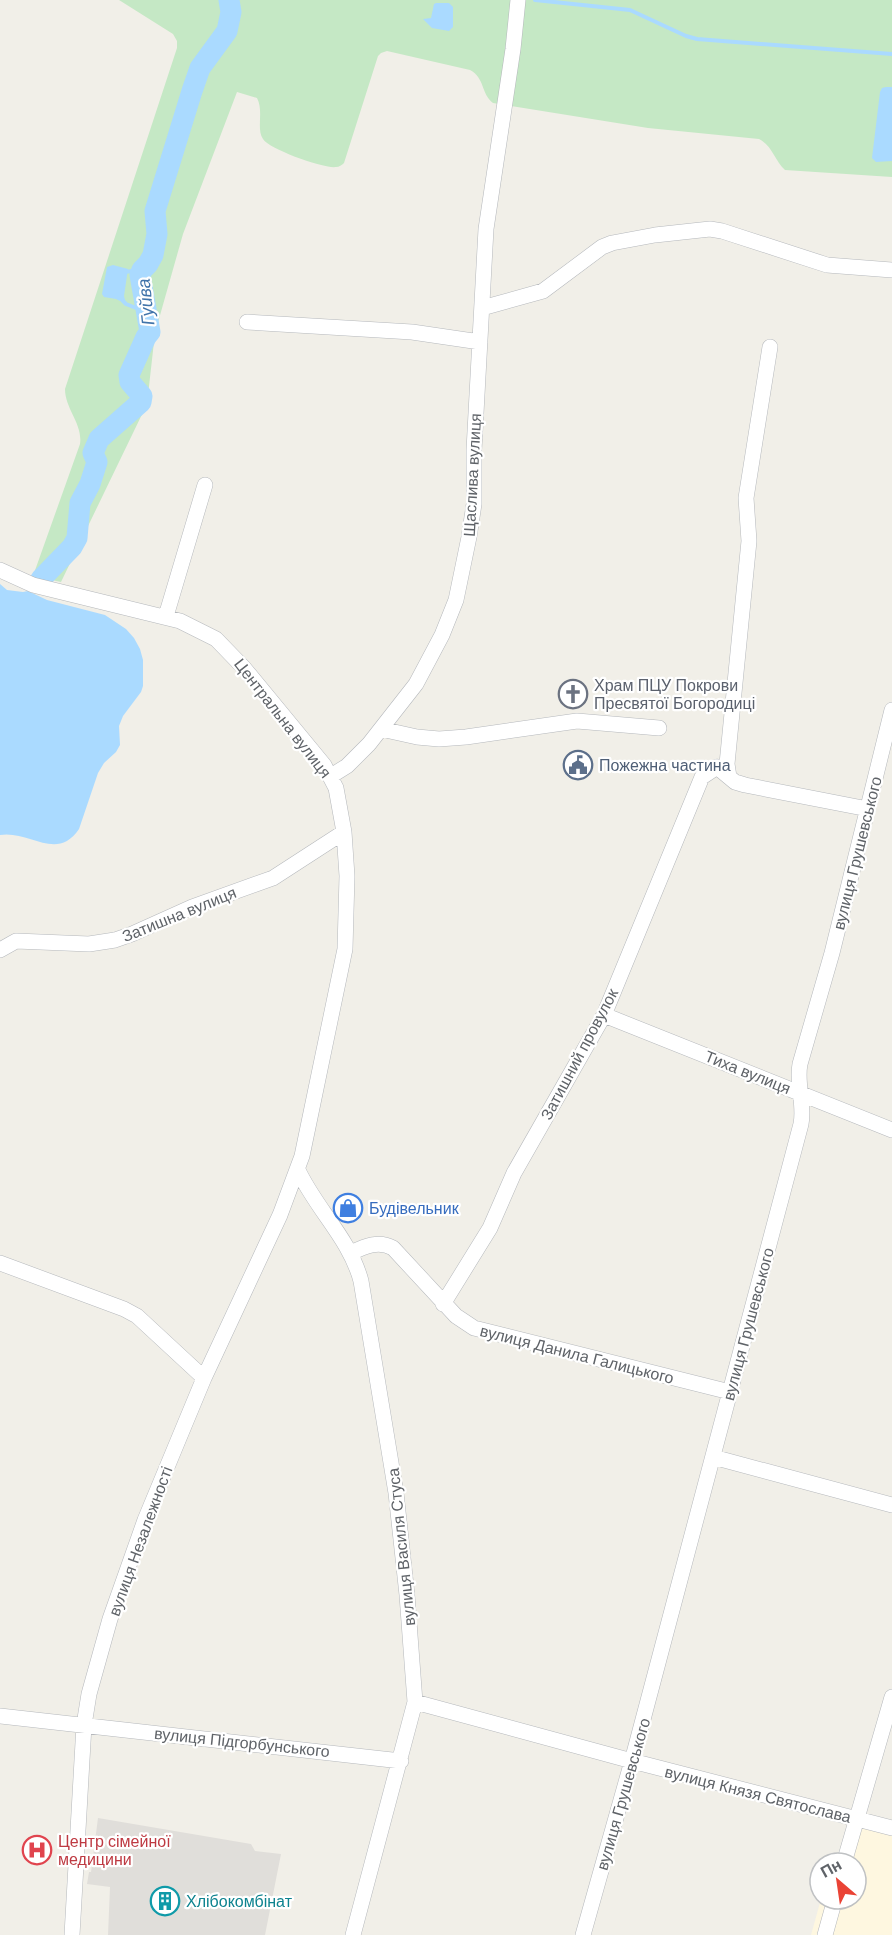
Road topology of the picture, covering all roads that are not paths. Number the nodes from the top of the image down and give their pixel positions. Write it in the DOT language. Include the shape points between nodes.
graph roads {
  1 [pos="518,0"];
  2 [pos="892,270"];
  3 [pos="482,308"];
  4 [pos="247,322"];
  5 [pos="480,342"];
  6 [pos="770,346"];
  7 [pos="205,485"];
  8 [pos="0,570"];
  9 [pos="166,616"];
  10 [pos="892,710"];
  11 [pos="659,728"];
  12 [pos="381,729"];
  13 [pos="331,776"];
  14 [pos="729,777"];
  15 [pos="868,809"];
  16 [pos="344,832"];
  17 [pos="0,950"];
  18 [pos="604,1015"];
  19 [pos="801,1093"];
  20 [pos="892,1130"];
  21 [pos="298,1170"];
  22 [pos="351,1253"];
  23 [pos="0,1263"];
  24 [pos="443,1304"];
  25 [pos="204,1378"];
  26 [pos="730,1392"];
  27 [pos="713,1456"];
  28 [pos="892,1505"];
  29 [pos="892,1697"];
  30 [pos="415,1702"];
  31 [pos="0,1716"];
  32 [pos="84,1725"];
  33 [pos="401,1761"];
  34 [pos="632,1761"];
  35 [pos="856,1819"];
  36 [pos="892,1828"];
  37 [pos="847,1851"];
  38 [pos="832,1911"];
  39 [pos="72,1935"];
  40 [pos="353,1935"];
  41 [pos="583,1935"];
  42 [pos="825,1935"];
  1 -- 3 [label="street, Щаслива вулиця" via="486,229"];
  2 -- 3 [label="street" via="827,265 722,231 699,230 612,243 543,291"];
  3 -- 5 [label="street, Щаслива вулиця"];
  4 -- 5 [label="street" via="412,332"];
  5 -- 12 [label="street, Щаслива вулиця" via="474,504 456,600 416,684"];
  6 -- 14 [label="street" via="746,498 749,542 727,764"];
  7 -- 9 [label="street"];
  8 -- 9 [label="street, Центральна вулиця" via="33,585"];
  9 -- 13 [label="street, Центральна вулиця" via="206,633 227,649"];
  10 -- 15 [label="street, вулиця Грушевського"];
  11 -- 12 [label="street" via="577,721 439,739"];
  12 -- 13 [label="street, Щаслива вулиця" via="347,766"];
  13 -- 16 [label="street, Центральна вулиця"];
  14 -- 15 [label="street" via="745,785"];
  14 -- 18 [label="street, Затишний провулок" via="717,767 702,777"];
  15 -- 19 [label="street, вулиця Грушевського" via="800,1064"];
  16 -- 17 [label="street, Затишна вулиця" via="273,878 115,940 89,944 16,941"];
  16 -- 21 [label="street, Центральна вулиця" via="345,949"];
  18 -- 19 [label="street, Тиха вулиця"];
  18 -- 24 [label="street, Затишний провулок" via="514,1173 490,1228"];
  19 -- 20 [label="street, Тиха вулиця"];
  19 -- 26 [label="street, вулиця Грушевського" via="801,1124"];
  21 -- 22 [label="street, вулиця Василя Стуса"];
  21 -- 25 [label="street, вулиця Незалежності"];
  22 -- 24 [label="street, вулиця Данила Галицького" via="385,1244 400,1254"];
  22 -- 30 [label="street, вулиця Василя Стуса" via="367,1309 396,1492"];
  23 -- 25 [label="street" via="136,1316"];
  24 -- 26 [label="street, вулиця Данила Галицького" via="474,1328"];
  25 -- 32 [label="street, вулиця Незалежності" via="129,1565 97,1664"];
  26 -- 27 [label="street, вулиця Грушевського"];
  27 -- 28 [label="street"];
  27 -- 34 [label="street, вулиця Грушевського"];
  29 -- 35 [label="street"];
  30 -- 33 [label="street, вулиця Василя Стуса"];
  30 -- 34 [label="street, вулиця Князя Святослава"];
  31 -- 32 [label="street, вулиця Підгорбунського"];
  32 -- 33 [label="street, вулиця Підгорбунського"];
  32 -- 39 [label="street, вулиця Незалежності"];
  33 -- 40 [label="street, вулиця Василя Стуса"];
  34 -- 35 [label="street, вулиця Князя Святослава"];
  34 -- 41 [label="street, вулиця Грушевського"];
  35 -- 36 [label="street, вулиця Князя Святослава"];
  35 -- 37 [label="street"];
  38 -- 42 [label="street"];
}
